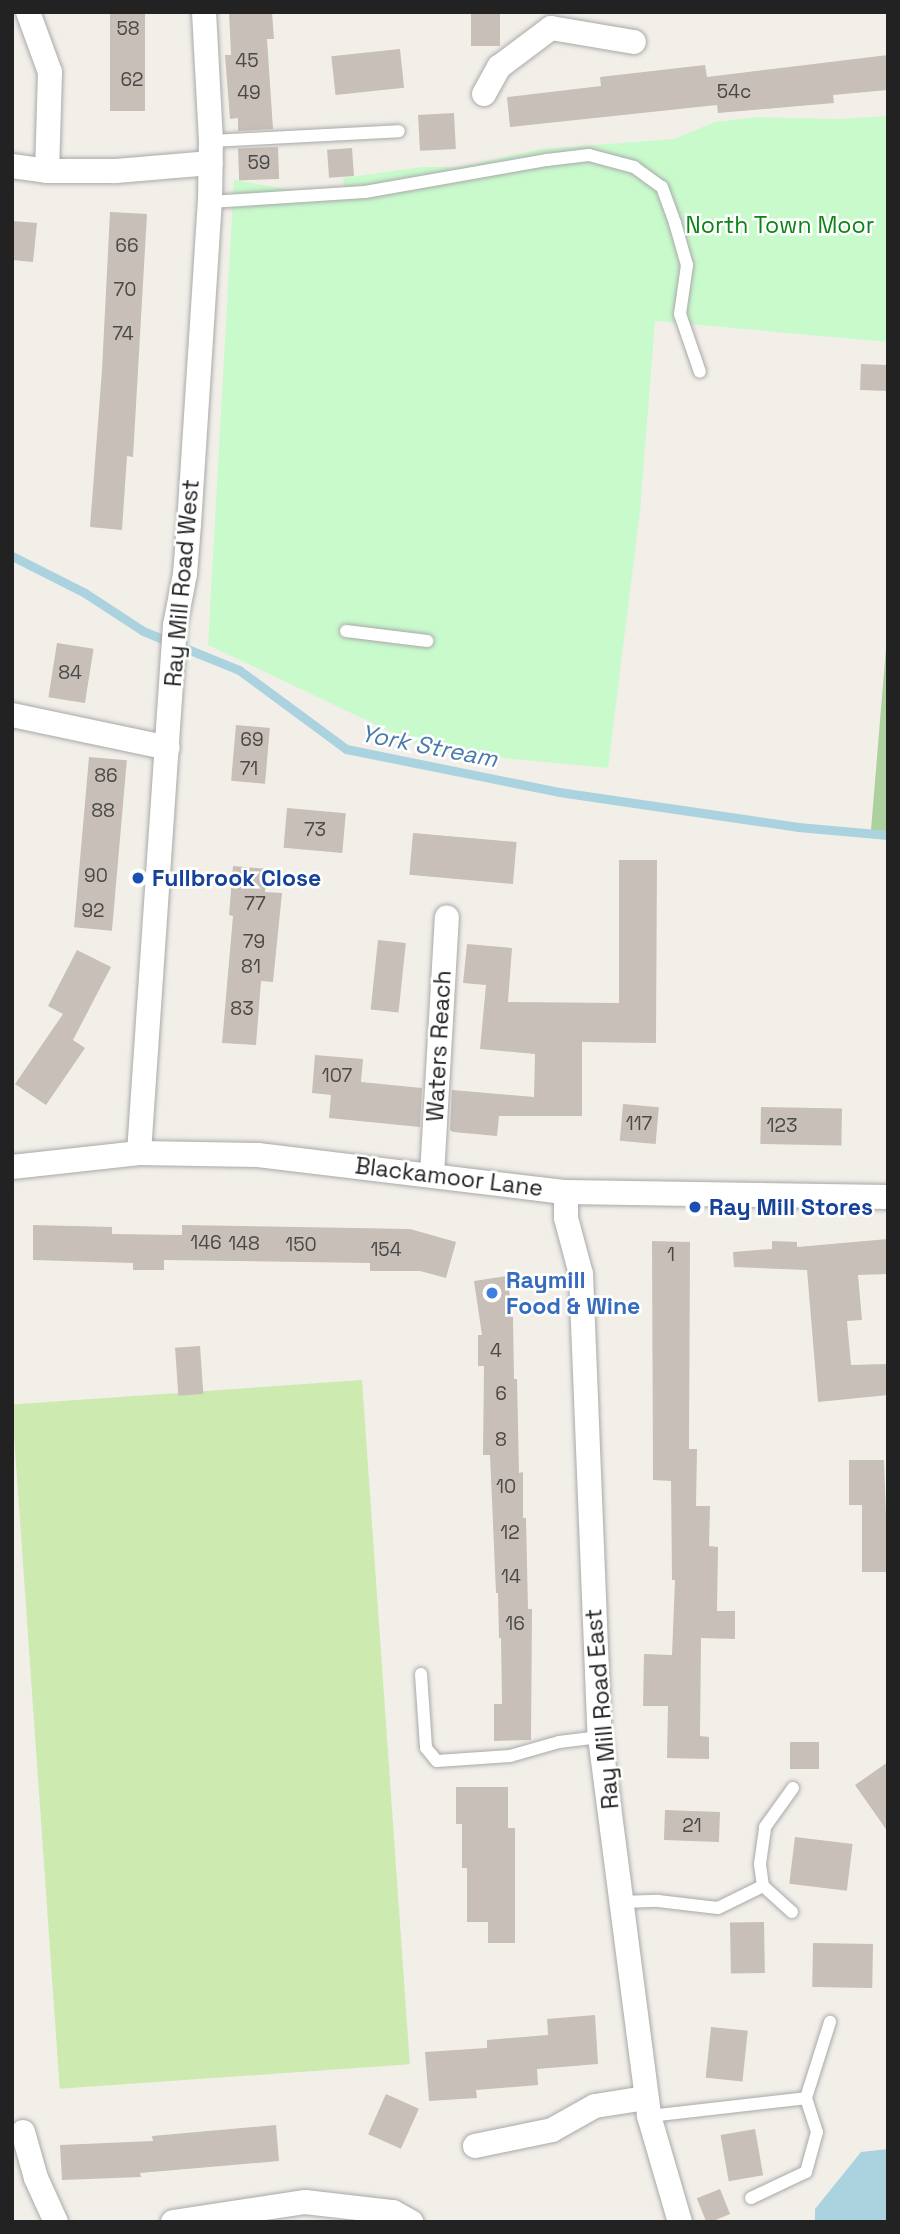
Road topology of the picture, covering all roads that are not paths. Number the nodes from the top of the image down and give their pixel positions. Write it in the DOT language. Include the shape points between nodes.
graph roads {
  1 [pos="28,12"];
  2 [pos="204,12"];
  3 [pos="551,20"];
  4 [pos="634,42"];
  5 [pos="484,93"];
  6 [pos="399,131"];
  7 [pos="211,152"];
  8 [pos="12,166"];
  9 [pos="47,171"];
  10 [pos="210,202"];
  11 [pos="700,372"];
  12 [pos="346,631"];
  13 [pos="427,641"];
  14 [pos="12,715"];
  15 [pos="168,748"];
  16 [pos="447,917"];
  17 [pos="139,1153"];
  18 [pos="12,1167"];
  19 [pos="432,1175"];
  20 [pos="566,1192"];
  21 [pos="888,1197"];
  22 [pos="421,1674"];
  23 [pos="600,1737"];
  24 [pos="793,1787"];
  25 [pos="763,1886"];
  26 [pos="621,1902"];
  27 [pos="792,1912"];
  28 [pos="830,2022"];
  29 [pos="806,2098"];
  30 [pos="648,2107"];
  31 [pos="23,2132"];
  32 [pos="475,2146"];
  33 [pos="751,2198"];
  34 [pos="55,2222"];
  35 [pos="173,2222"];
  36 [pos="411,2222"];
  37 [pos="680,2222"];
  1 -- 9 [label="street" via="50,72"];
  2 -- 7 [label="street, Ray Mill Road West"];
  3 -- 4 [label="street"];
  3 -- 5 [label="street" via="499,66"];
  6 -- 7 [label="lane"];
  7 -- 9 [label="street" via="116,171"];
  7 -- 10 [label="street, Ray Mill Road West"];
  8 -- 9 [label="street"];
  10 -- 11 [label="lane" via="365,192 589,156 634,167 662,187 675,223 687,265 680,314"];
  10 -- 15 [label="street, Ray Mill Road West" via="189,524 175,625"];
  12 -- 13 [label="lane"];
  14 -- 15 [label="street"];
  15 -- 17 [label="street, Ray Mill Road West"];
  16 -- 19 [label="street, Waters Reach"];
  17 -- 18 [label="street, Blackamoor Lane"];
  17 -- 19 [label="street, Blackamoor Lane" via="258,1155"];
  19 -- 20 [label="street, Blackamoor Lane"];
  20 -- 21 [label="street, Blackamoor Lane"];
  20 -- 23 [label="street, Ray Mill Road East" via="566,1218 581,1274"];
  22 -- 23 [label="lane" via="426,1748 437,1761 510,1756 559,1742"];
  23 -- 26 [label="street, Ray Mill Road East"];
  24 -- 25 [label="lane" via="765,1827 760,1864"];
  25 -- 26 [label="lane" via="718,1908"];
  25 -- 27 [label="lane"];
  26 -- 30 [label="street, Ray Mill Road East"];
  28 -- 29 [label="lane"];
  29 -- 30 [label="lane"];
  29 -- 33 [label="lane" via="817,2132 807,2172"];
  30 -- 32 [label="street" via="595,2106 552,2130"];
  30 -- 37 [label="street, Ray Mill Road East"];
  31 -- 34 [label="street"];
  35 -- 36 [label="street" via="305,2202 393,2212"];
}
